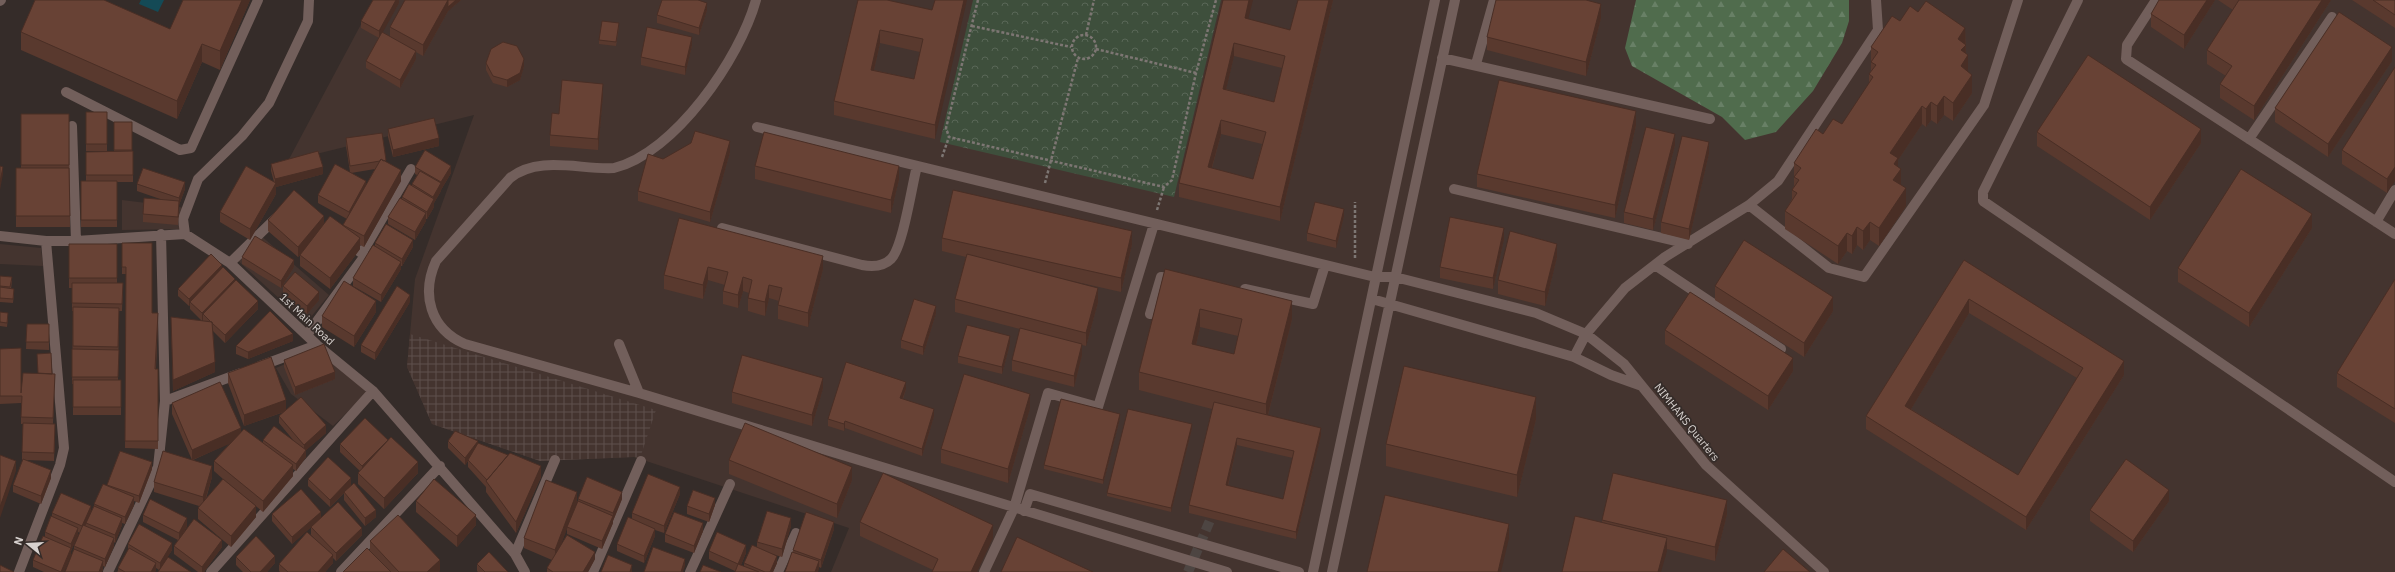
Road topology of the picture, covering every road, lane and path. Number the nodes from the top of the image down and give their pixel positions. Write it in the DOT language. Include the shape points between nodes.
graph roads {
  1 [pos="258,0"];
  2 [pos="309,0"];
  3 [pos="756,0"];
  4 [pos="978,0"];
  5 [pos="1094,0"];
  6 [pos="1216,0"];
  7 [pos="1435,0"];
  8 [pos="1455,0"];
  9 [pos="1494,0"];
  10 [pos="1876,0"];
  11 [pos="2018,0"];
  12 [pos="2078,0"];
  13 [pos="2156,0"];
  14 [pos="2332,17"];
  15 [pos="972,26"];
  16 [pos="1086,35"];
  17 [pos="1071,47"];
  18 [pos="1096,49"];
  19 [pos="1078,58"];
  20 [pos="1442,58"];
  21 [pos="1476,64"];
  22 [pos="1196,73"];
  23 [pos="66,92"];
  24 [pos="1710,119"];
  25 [pos="72,126"];
  26 [pos="757,127"];
  27 [pos="949,137"];
  28 [pos="2249,139"];
  29 [pos="1052,161"];
  30 [pos="917,166"];
  31 [pos="411,169"];
  32 [pos="938,171"];
  33 [pos="1164,186"];
  34 [pos="1454,190"];
  35 [pos="2395,190"];
  36 [pos="1041,196"];
  37 [pos="1355,202"];
  38 [pos="1749,206"];
  39 [pos="286,208"];
  40 [pos="2376,222"];
  41 [pos="1154,224"];
  42 [pos="722,228"];
  43 [pos="161,234"];
  44 [pos="185,234"];
  45 [pos="2395,234"];
  46 [pos="338,235"];
  47 [pos="0,236"];
  48 [pos="46,241"];
  49 [pos="76,241"];
  50 [pos="1688,244"];
  51 [pos="362,253"];
  52 [pos="230,263"];
  53 [pos="1325,265"];
  54 [pos="1655,265"];
  55 [pos="1354,272"];
  56 [pos="1375,277"];
  57 [pos="1395,277"];
  58 [pos="1189,279"];
  59 [pos="1232,286"];
  60 [pos="1372,299"];
  61 [pos="1389,304"];
  62 [pos="1150,314"];
  63 [pos="1586,334"];
  64 [pos="306,335"];
  65 [pos="619,344"];
  66 [pos="317,345"];
  67 [pos="1780,349"];
  68 [pos="1574,357"];
  69 [pos="1643,387"];
  70 [pos="373,391"];
  71 [pos="640,393"];
  72 [pos="164,401"];
  73 [pos="555,460"];
  74 [pos="641,461"];
  75 [pos="440,466"];
  76 [pos="2395,482"];
  77 [pos="730,484"];
  78 [pos="1014,508"];
  79 [pos="1024,511"];
  80 [pos="796,534"];
  81 [pos="515,554"];
  82 [pos="19,572"];
  83 [pos="108,572"];
  84 [pos="211,572"];
  85 [pos="341,572"];
  86 [pos="525,572"];
  87 [pos="593,572"];
  88 [pos="690,572"];
  89 [pos="778,572"];
  90 [pos="984,572"];
  91 [pos="1227,572"];
  92 [pos="1299,572"];
  93 [pos="1312,572"];
  94 [pos="1332,572"];
  95 [pos="1824,572"];
  1 -- 23 [label="street" via="191,148 187,150 180,150"];
  2 -- 44 [label="street" via="308,21 268,103 242,136 198,179 183,219"];
  3 -- 71 [label="street" via="751,17 728,62 688,118 646,156 614,168 542,165 518,172 440,254 432,269 428,288 430,307 438,325 455,340"];
  4 -- 15 [label="path"];
  5 -- 16 [label="path"];
  6 -- 22 [label="path"];
  7 -- 56 [label="street"];
  8 -- 20 [label="street"];
  9 -- 21 [label="street"];
  10 -- 38 [label="street" via="1878,30 1778,180"];
  11 -- 38 [label="street" via="1984,105 1864,277 1829,268"];
  12 -- 76 [label="street" via="1983,192 1983,201"];
  13 -- 28 [label="street" via="2127,45 2126,59"];
  14 -- 28 [label="street"];
  15 -- 17 [label="path"];
  15 -- 27 [label="path" via="946,128"];
  16 -- 17 [label="path" via="1076,38"];
  16 -- 18 [label="path" via="1094,40"];
  17 -- 19 [label="path" via="1073,54"];
  18 -- 19 [label="path" via="1090,58"];
  18 -- 22 [label="path"];
  19 -- 29 [label="path"];
  20 -- 21 [label="street"];
  20 -- 57 [label="street"];
  21 -- 24 [label="street"];
  22 -- 33 [label="path" via="1172,180"];
  25 -- 49 [label="street"];
  26 -- 30 [label="street, NIMHANS Quarters"];
  27 -- 29 [label="path"];
  27 -- 32 [label="path"];
  28 -- 40 [label="street"];
  29 -- 33 [label="path"];
  29 -- 36 [label="path"];
  30 -- 32 [label="street, NIMHANS Quarters"];
  30 -- 42 [label="street" via="896,252 878,266 870,267"];
  31 -- 51 [label="street"];
  32 -- 36 [label="street, NIMHANS Quarters"];
  33 -- 41 [label="path"];
  34 -- 50 [label="street"];
  35 -- 40 [label="street"];
  36 -- 41 [label="street, NIMHANS Quarters"];
  37 -- 55 [label="path"];
  38 -- 50 [label="street" via="1722,220"];
  39 -- 52 [label="street"];
  40 -- 45 [label="street"];
  41 -- 53 [label="street, NIMHANS Quarters"];
  41 -- 78 [label="street" via="1098,407 1048,392"];
  43 -- 44 [label="street"];
  43 -- 49 [label="street"];
  43 -- 72 [label="street"];
  44 -- 52 [label="street, 1st Main Road"];
  46 -- 51 [label="street"];
  47 -- 48 [label="street"];
  48 -- 49 [label="street"];
  48 -- 82 [label="street" via="64,448 60,465"];
  50 -- 54 [label="street"];
  51 -- 64 [label="street" via="364,257"];
  52 -- 64 [label="street, 1st Main Road"];
  53 -- 55 [label="street, NIMHANS Quarters"];
  53 -- 59 [label="street" via="1313,304"];
  54 -- 63 [label="street" via="1625,288"];
  54 -- 67 [label="street"];
  55 -- 56 [label="street, NIMHANS Quarters"];
  56 -- 57 [label="street, NIMHANS Quarters"];
  56 -- 60 [label="street"];
  57 -- 61 [label="street"];
  57 -- 63 [label="street, NIMHANS Quarters" via="1536,313"];
  58 -- 62 [label="street" via="1161,277"];
  60 -- 61 [label="street"];
  60 -- 93 [label="street"];
  61 -- 68 [label="street"];
  61 -- 94 [label="street"];
  63 -- 68 [label="street"];
  63 -- 69 [label="street, NIMHANS Quarters" via="1624,364"];
  64 -- 66 [label="street, 1st Main Road"];
  65 -- 71 [label="street"];
  66 -- 70 [label="street, 1st Main Road"];
  66 -- 72 [label="street"];
  68 -- 69 [label="street"];
  69 -- 95 [label="street, NIMHANS Quarters" via="1706,465"];
  70 -- 75 [label="street, 1st Main Road"];
  70 -- 84 [label="street"];
  71 -- 78 [label="street"];
  72 -- 83 [label="street" via="158,467"];
  73 -- 81 [label="street"];
  74 -- 87 [label="street"];
  75 -- 81 [label="street, 1st Main Road"];
  75 -- 85 [label="street"];
  77 -- 88 [label="street"];
  78 -- 79 [label="street"];
  78 -- 90 [label="street"];
  79 -- 91 [label="street"];
  79 -- 92 [label="street" via="1030,494"];
  80 -- 89 [label="street"];
  81 -- 86 [label="street, 1st Main Road"];
}
